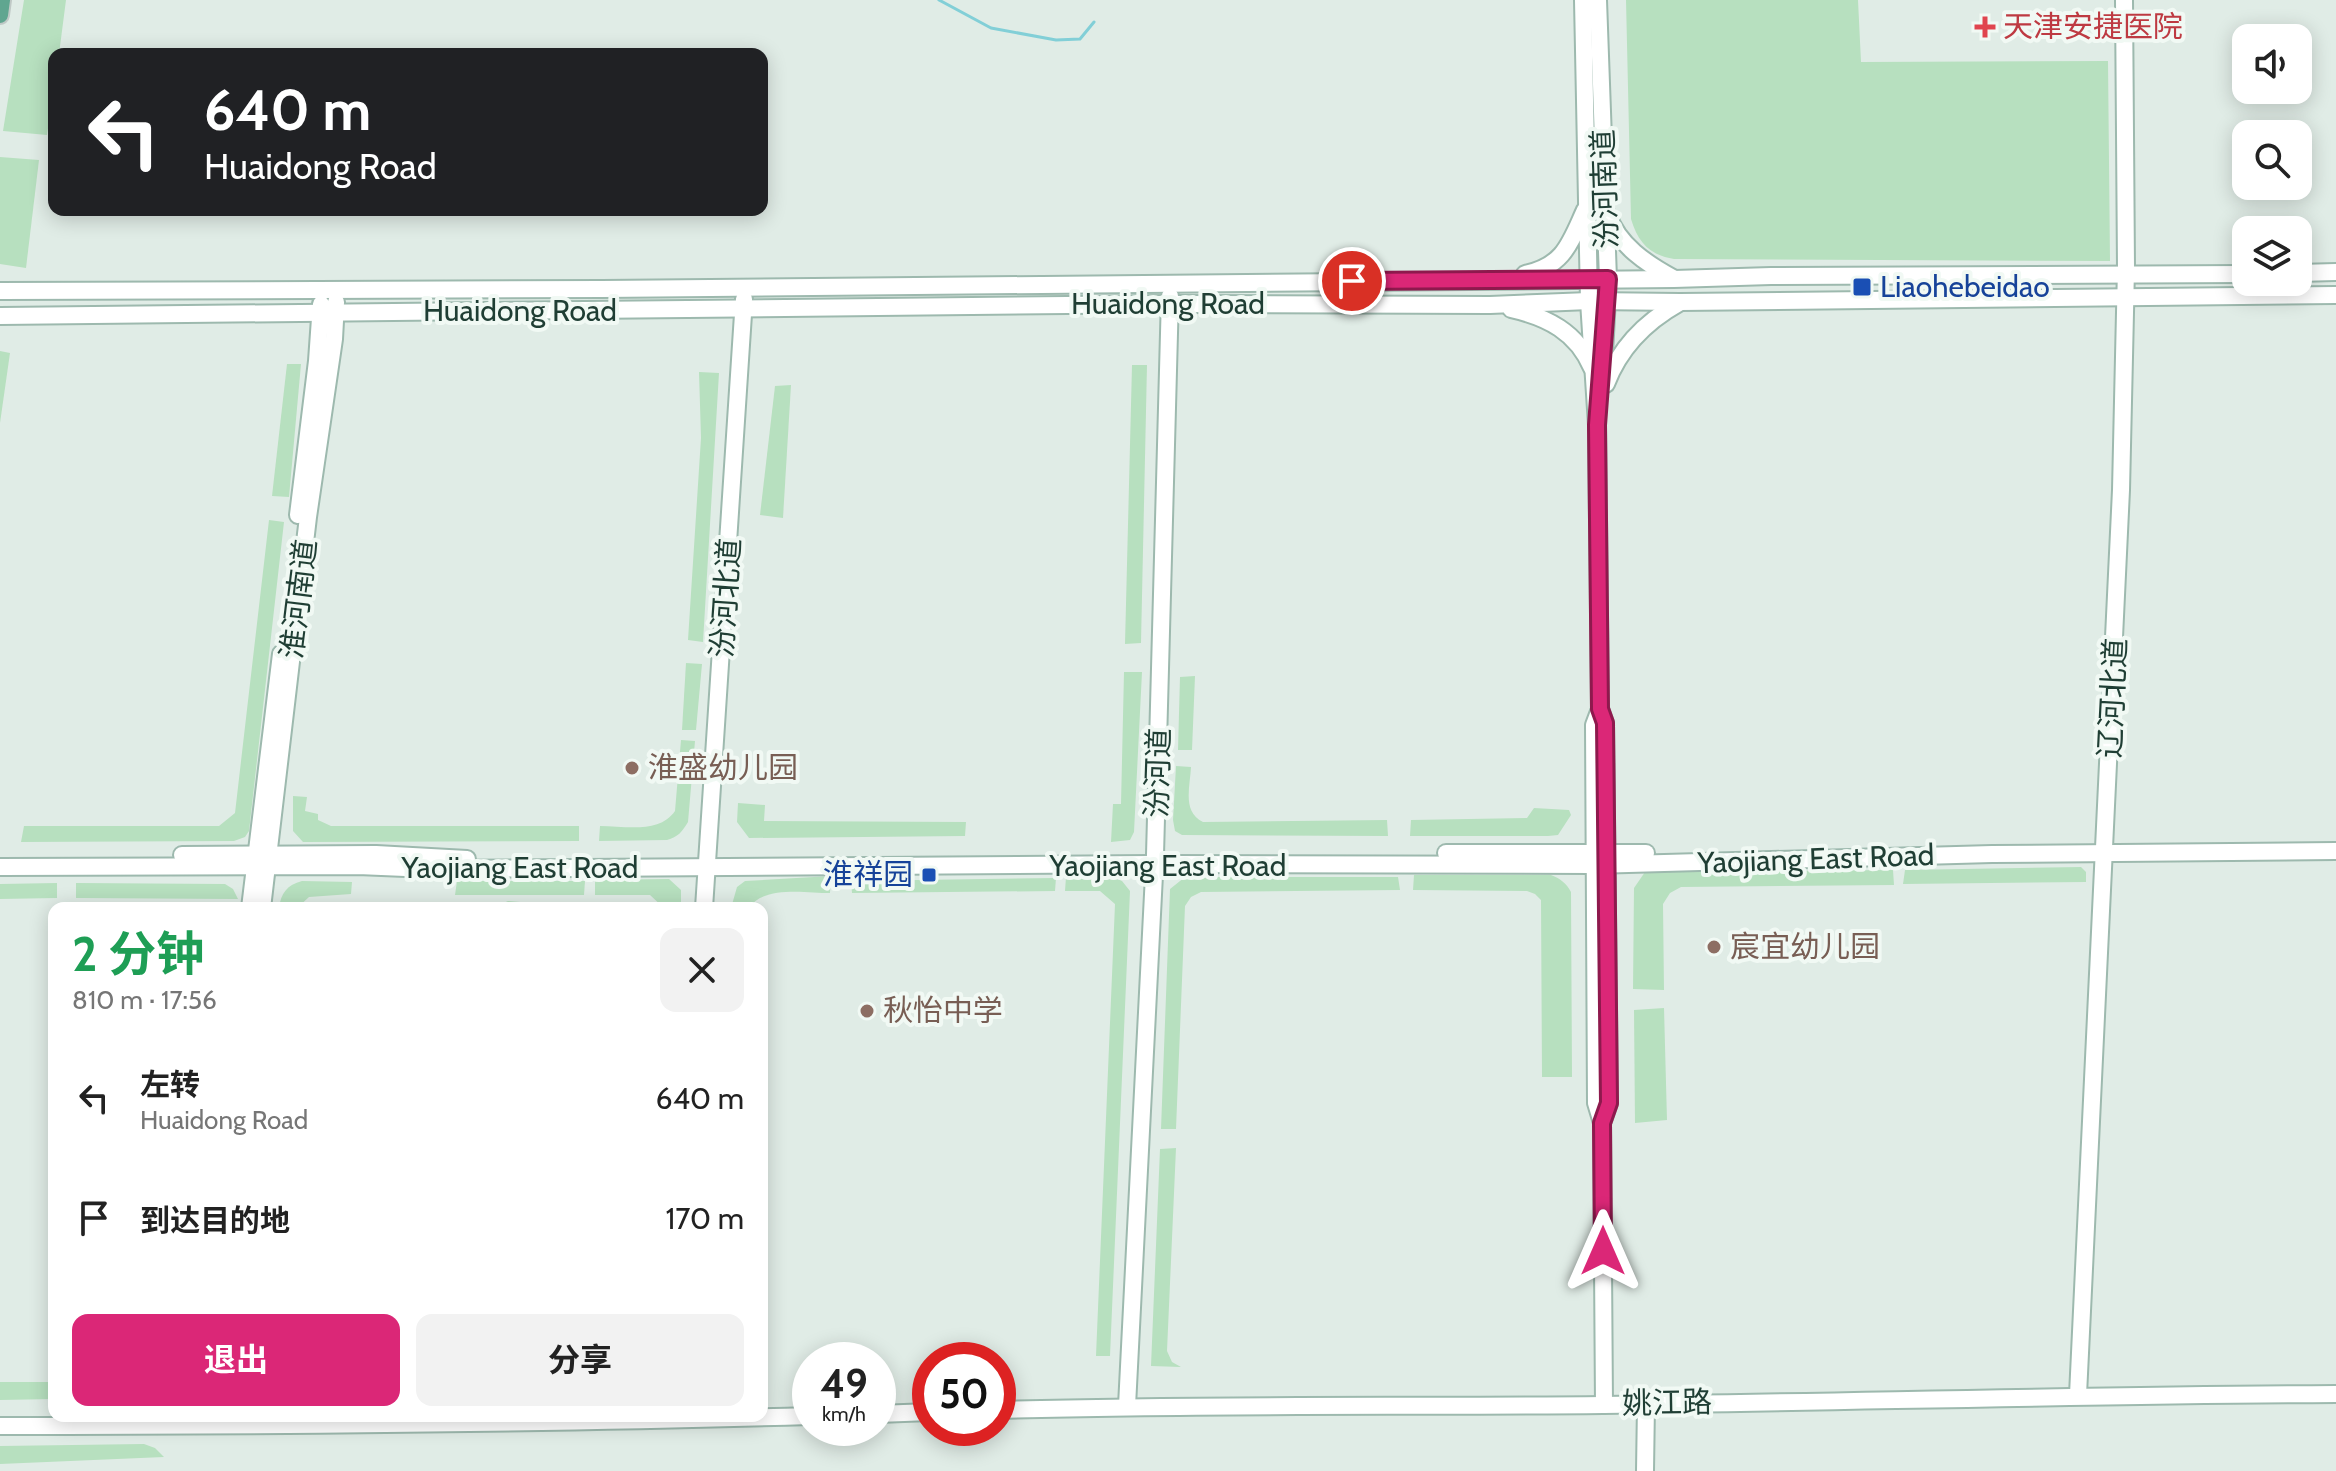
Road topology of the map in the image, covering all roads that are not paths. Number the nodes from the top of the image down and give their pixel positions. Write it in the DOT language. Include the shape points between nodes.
graph roads {
  1 [pos="2,0"];
  2 [pos="1583,0"];
  3 [pos="1598,0"];
  4 [pos="2124,0"];
  5 [pos="0,15"];
  6 [pos="1605,204"];
  7 [pos="1587,205"];
  8 [pos="2336,272"];
  9 [pos="2312,273"];
  10 [pos="2232,274"];
  11 [pos="2126,276"];
  12 [pos="1503,279"];
  13 [pos="1588,279"];
  14 [pos="1608,279"];
  15 [pos="1674,279"];
  16 [pos="1170,284"];
  17 [pos="745,287"];
  18 [pos="329,290"];
  19 [pos="0,291"];
  20 [pos="2336,295"];
  21 [pos="2126,297"];
  22 [pos="1608,300"];
  23 [pos="1589,301"];
  24 [pos="1680,302"];
  25 [pos="1170,304"];
  26 [pos="1490,305"];
  27 [pos="744,309"];
  28 [pos="328,313"];
  29 [pos="0,316"];
  30 [pos="1595,374"];
  31 [pos="1601,397"];
  32 [pos="1597,425"];
  33 [pos="2336,844"];
  34 [pos="2106,851"];
  35 [pos="2336,851"];
  36 [pos="0,858"];
  37 [pos="1600,859"];
  38 [pos="262,860"];
  39 [pos="1155,860"];
  40 [pos="707,863"];
  41 [pos="0,867"];
  42 [pos="252,902"];
  43 [pos="262,902"];
  44 [pos="704,902"];
  45 [pos="2336,1394"];
  46 [pos="2078,1395"];
  47 [pos="1646,1404"];
  48 [pos="1604,1405"];
  49 [pos="1127,1406"];
  50 [pos="1016,1409"];
  51 [pos="792,1416"];
  52 [pos="768,1417"];
  53 [pos="155,1422"];
  54 [pos="0,1426"];
  55 [pos="1645,1471"];
  1 -- 5 [label="main road"];
  2 -- 7 [label="main road, 汾河南道"];
  3 -- 6 [label="main road, 汾河南道"];
  4 -- 11 [label="main road, 辽河北道"];
  6 -- 14 [label="main road, 汾河南道"];
  6 -- 15 [label="main road" via="1611,222 1636,255"];
  7 -- 12 [label="main road" via="1556,263"];
  7 -- 13 [label="main road, 汾河南道"];
  8 -- 9 [label="main road"];
  10 -- 11 [label="main road, Huaidong Road"];
  11 -- 15 [label="main road, Huaidong Road"];
  11 -- 21 [label="main road, 辽河北道"];
  12 -- 13 [label="main road, Huaidong Road"];
  12 -- 16 [label="main road, Huaidong Road"];
  13 -- 14 [label="main road, Huaidong Road"];
  13 -- 23 [label="main road, 汾河南道"];
  14 -- 15 [label="main road, Huaidong Road"];
  14 -- 22 [label="main road, 汾河南道"];
  16 -- 17 [label="main road, Huaidong Road"];
  16 -- 25 [label="main road, 汾河道"];
  17 -- 18 [label="main road, Huaidong Road"];
  17 -- 27 [label="main road, 汾河北道"];
  18 -- 19 [label="main road, Huaidong Road"];
  18 -- 28 [label="main road, 淮河南道"];
  20 -- 21 [label="main road, Huaidong Road"];
  21 -- 24 [label="main road, Huaidong Road"];
  21 -- 34 [label="main road, 辽河北道"];
  22 -- 23 [label="main road, Huaidong Road"];
  22 -- 24 [label="main road, Huaidong Road"];
  22 -- 31 [label="main road, 汾河南道"];
  23 -- 26 [label="main road, Huaidong Road"];
  23 -- 30 [label="main road, 汾河南道"];
  24 -- 31 [label="main road" via="1654,317 1630,341"];
  25 -- 26 [label="main road, Huaidong Road"];
  25 -- 27 [label="main road, Huaidong Road"];
  25 -- 39 [label="main road, 汾河道"];
  26 -- 30 [label="main road" via="1558,325 1581,348"];
  27 -- 28 [label="main road, Huaidong Road"];
  27 -- 40 [label="main road, 汾河北道"];
  28 -- 29 [label="main road, Huaidong Road"];
  28 -- 38 [label="main road, 淮河南道" via="308,517"];
  30 -- 32 [label="main road, 汾河南道"];
  31 -- 32 [label="main road, 汾河南道"];
  32 -- 37 [label="main road, 汾河南道" via="1600,709 1594,725"];
  33 -- 34 [label="main road, Yaojiang East Road"];
  34 -- 35 [label="main road, Yaojiang East Road"];
  34 -- 37 [label="main road, Yaojiang East Road"];
  34 -- 46 [label="main road, 辽河北道"];
  36 -- 38 [label="main road, Yaojiang East Road"];
  37 -- 39 [label="main road, Yaojiang East Road"];
  37 -- 48 [label="main road, 汾河南道" via="1596,1103 1602,1123"];
  38 -- 40 [label="main road, Yaojiang East Road" via="429,869"];
  38 -- 41 [label="main road, Yaojiang East Road"];
  38 -- 42 [label="main road, 淮河南道"];
  38 -- 43 [label="main road, 淮河南道"];
  39 -- 40 [label="main road, Yaojiang East Road"];
  39 -- 49 [label="main road, 汾河道"];
  40 -- 44 [label="main road, 汾河北道"];
  45 -- 46 [label="main road, 姚江路"];
  46 -- 47 [label="main road, 姚江路"];
  47 -- 48 [label="main road, 姚江路"];
  47 -- 55 [label="main road"];
  48 -- 49 [label="main road, 姚江路"];
  49 -- 50 [label="main road, 姚江路"];
  51 -- 52 [label="main road"];
  53 -- 54 [label="main road"];
}
